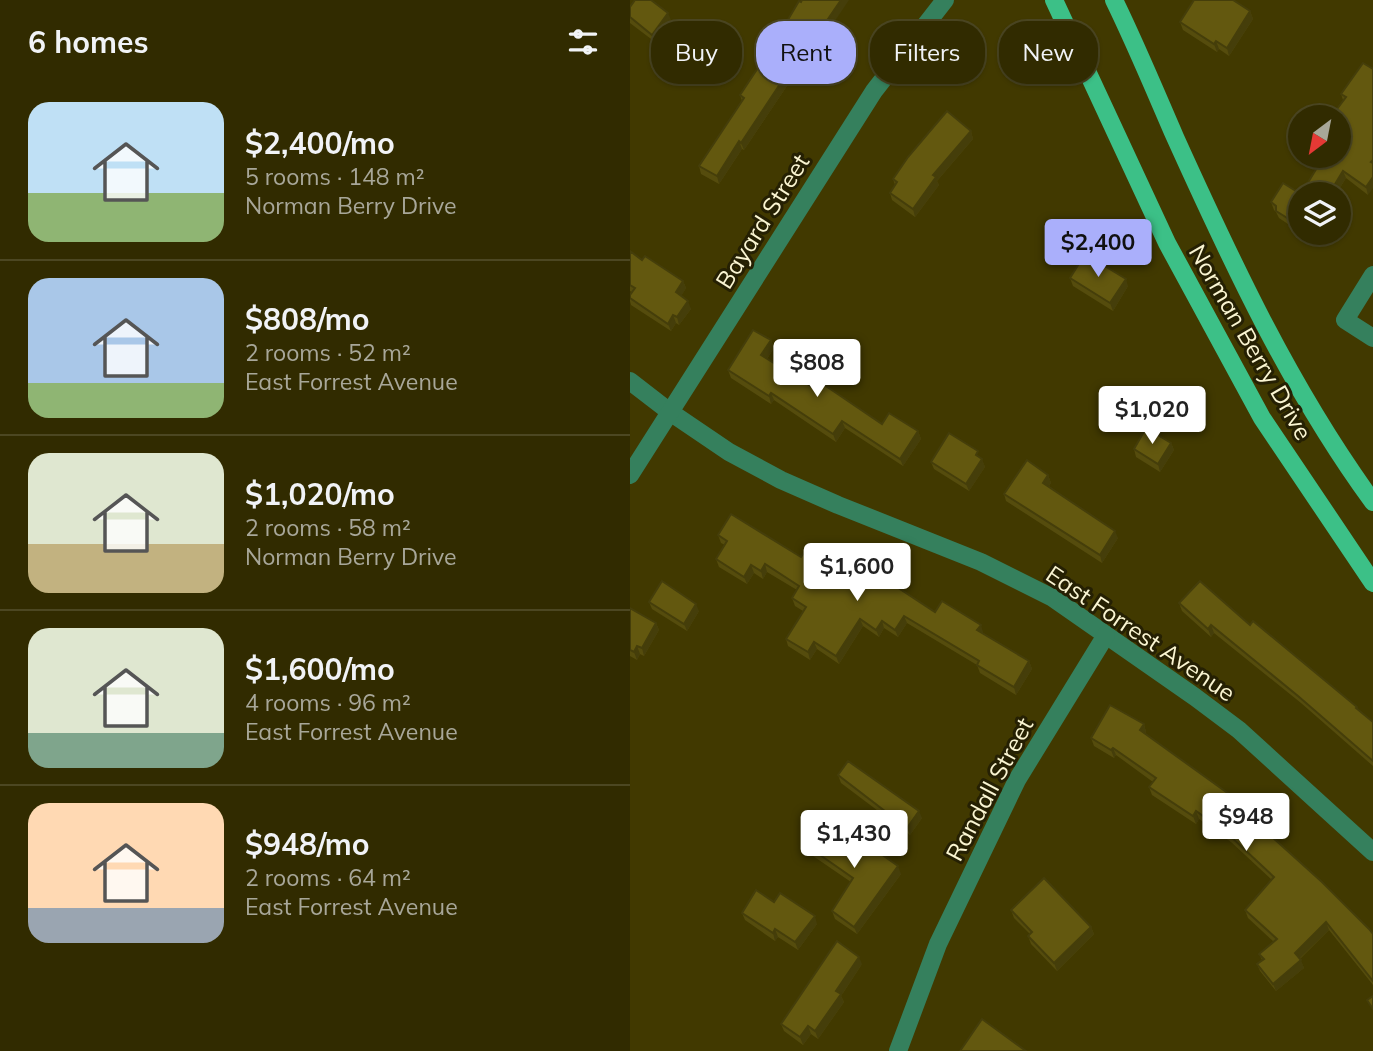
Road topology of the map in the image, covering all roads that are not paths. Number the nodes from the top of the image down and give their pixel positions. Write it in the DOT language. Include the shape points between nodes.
graph roads {
  1 [pos="945,0"];
  2 [pos="1054,0"];
  3 [pos="1114,0"];
  4 [pos="1373,275"];
  5 [pos="1373,338"];
  6 [pos="630,381"];
  7 [pos="670,412"];
  8 [pos="630,475"];
  9 [pos="1373,502"];
  10 [pos="1373,583"];
  11 [pos="1106,635"];
  12 [pos="1373,852"];
  13 [pos="898,1051"];
  1 -- 7 [label="street, Bayard Street" via="874,91"];
  2 -- 10 [label="main road, Norman Berry Drive" via="1167,243 1262,418"];
  3 -- 9 [label="main road, Norman Berry Drive" via="1240,278 1289,369"];
  4 -- 5 [label="street" via="1345,320"];
  6 -- 7 [label="street, East Forrest Avenue"];
  7 -- 8 [label="street, Bayard Street"];
  7 -- 11 [label="street, East Forrest Avenue" via="781,480 981,562 1053,598"];
  11 -- 12 [label="street, East Forrest Avenue" via="1239,730"];
  11 -- 13 [label="street, Randall Street" via="1017,780 938,944"];
}
